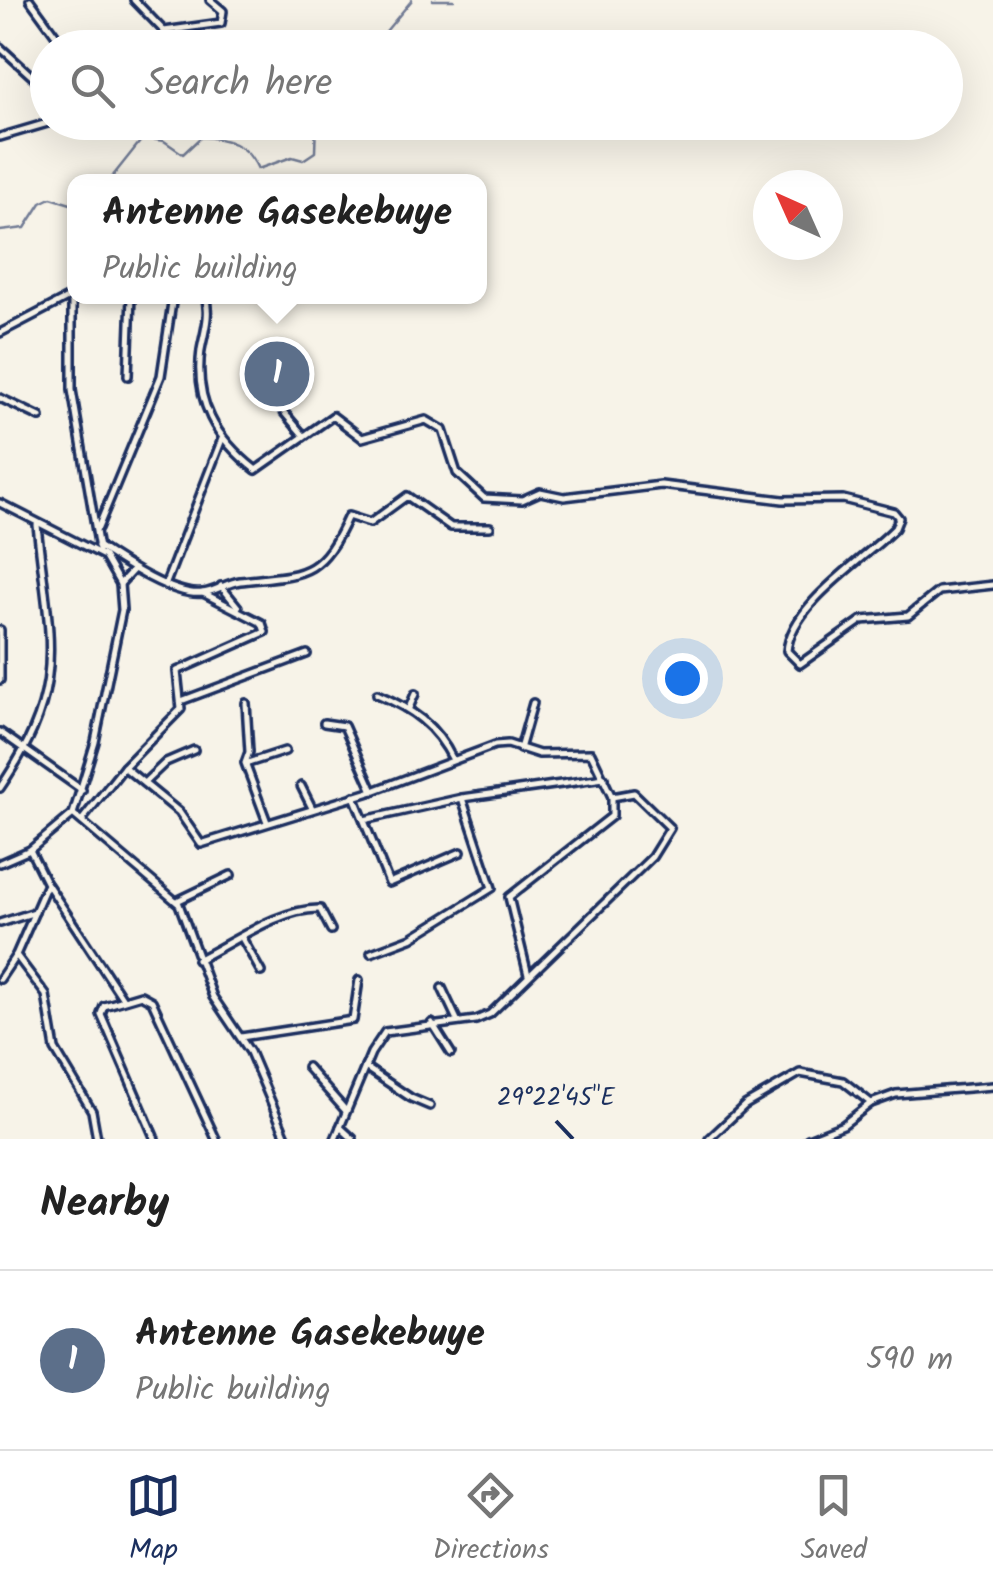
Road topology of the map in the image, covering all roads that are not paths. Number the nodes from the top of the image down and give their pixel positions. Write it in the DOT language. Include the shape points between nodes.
graph roads {
  1 [pos="30,0"];
  2 [pos="134,0"];
  3 [pos="210,0"];
  4 [pos="52,30"];
  5 [pos="169,30"];
  6 [pos="188,30"];
  7 [pos="0,47"];
  8 [pos="30,74"];
  9 [pos="30,129"];
  10 [pos="0,138"];
  11 [pos="67,299"];
  12 [pos="74,304"];
  13 [pos="131,304"];
  14 [pos="172,304"];
  15 [pos="206,304"];
  16 [pos="0,333"];
  17 [pos="277,352"];
  18 [pos="128,376"];
  19 [pos="0,398"];
  20 [pos="40,417"];
  21 [pos="304,436"];
  22 [pos="222,439"];
  23 [pos="0,503"];
  24 [pos="37,525"];
  25 [pos="490,527"];
  26 [pos="97,530"];
  27 [pos="99,549"];
  28 [pos="126,565"];
  29 [pos="134,570"];
  30 [pos="116,575"];
  31 [pos="166,583"];
  32 [pos="120,584"];
  33 [pos="221,586"];
  34 [pos="993,586"];
  35 [pos="202,593"];
  36 [pos="241,610"];
  37 [pos="0,630"];
  38 [pos="308,654"];
  39 [pos="0,680"];
  40 [pos="377,694"];
  41 [pos="415,694"];
  42 [pos="181,700"];
  43 [pos="533,702"];
  44 [pos="246,703"];
  45 [pos="410,708"];
  46 [pos="324,724"];
  47 [pos="0,732"];
  48 [pos="520,748"];
  49 [pos="26,750"];
  50 [pos="194,750"];
  51 [pos="285,751"];
  52 [pos="453,760"];
  53 [pos="245,764"];
  54 [pos="124,767"];
  55 [pos="604,778"];
  56 [pos="144,783"];
  57 [pos="301,786"];
  58 [pos="0,788"];
  59 [pos="82,790"];
  60 [pos="373,791"];
  61 [pos="354,796"];
  62 [pos="612,797"];
  63 [pos="462,798"];
  64 [pos="312,808"];
  65 [pos="73,814"];
  66 [pos="82,820"];
  67 [pos="364,820"];
  68 [pos="267,822"];
  69 [pos="30,850"];
  70 [pos="460,852"];
  71 [pos="0,863"];
  72 [pos="232,876"];
  73 [pos="47,884"];
  74 [pos="177,901"];
  75 [pos="35,912"];
  76 [pos="0,923"];
  77 [pos="331,930"];
  78 [pos="242,938"];
  79 [pos="371,952"];
  80 [pos="16,955"];
  81 [pos="197,960"];
  82 [pos="261,972"];
  83 [pos="528,975"];
  84 [pos="0,979"];
  85 [pos="359,980"];
  86 [pos="442,988"];
  87 [pos="123,999"];
  88 [pos="458,1022"];
  89 [pos="432,1023"];
  90 [pos="241,1037"];
  91 [pos="451,1053"];
  92 [pos="308,1066"];
  93 [pos="365,1067"];
  94 [pos="993,1086"];
  95 [pos="871,1103"];
  96 [pos="430,1106"];
  97 [pos="346,1111"];
  98 [pos="340,1126"];
  99 [pos="97,1139"];
  100 [pos="155,1139"];
  101 [pos="216,1139"];
  102 [pos="287,1139"];
  103 [pos="335,1139"];
  104 [pos="353,1139"];
  105 [pos="708,1139"];
  106 [pos="808,1139"];
  1 -- 4 [label="street"];
  2 -- 5 [label="street"];
  3 -- 6 [label="street" via="223,11 221,23"];
  7 -- 8 [label="street"];
  9 -- 10 [label="street"];
  11 -- 16 [label="street"];
  12 -- 26 [label="street" via="72,390"];
  13 -- 18 [label="street"];
  14 -- 26 [label="street" via="161,376"];
  15 -- 22 [label="street" via="198,392"];
  17 -- 21 [label="street" via="266,390"];
  19 -- 20 [label="street"];
  21 -- 22 [label="street" via="256,470"];
  21 -- 34 [label="street" via="335,415 362,438 432,422 447,438 459,477 484,498 662,485 783,500 843,499 894,512 895,528 792,631 787,650 800,664 862,620 908,616 939,590"];
  22 -- 31 [label="street"];
  23 -- 24 [label="street"];
  24 -- 27 [label="street"];
  24 -- 49 [label="street" via="52,670"];
  25 -- 33 [label="street" via="451,527 407,496 370,523 348,516 330,554 300,575"];
  26 -- 27 [label="street"];
  27 -- 28 [label="street"];
  27 -- 30 [label="street"];
  28 -- 29 [label="street"];
  28 -- 30 [label="street"];
  29 -- 31 [label="street"];
  29 -- 32 [label="street"];
  30 -- 32 [label="street"];
  31 -- 35 [label="street"];
  32 -- 59 [label="street" via="119,636"];
  33 -- 35 [label="street"];
  33 -- 36 [label="street"];
  35 -- 36 [label="street"];
  36 -- 42 [label="street" via="262,623 264,632 177,671"];
  37 -- 39 [label="street"];
  38 -- 42 [label="street"];
  40 -- 45 [label="street"];
  41 -- 45 [label="street"];
  42 -- 54 [label="street" via="181,709"];
  43 -- 48 [label="street"];
  44 -- 53 [label="street"];
  45 -- 52 [label="street" via="436,729"];
  46 -- 60 [label="street" via="344,726"];
  47 -- 49 [label="street"];
  48 -- 52 [label="street" via="495,745"];
  48 -- 55 [label="street" via="591,753"];
  49 -- 58 [label="street"];
  49 -- 59 [label="street"];
  50 -- 56 [label="street" via="166,762"];
  51 -- 53 [label="street"];
  52 -- 60 [label="street"];
  53 -- 68 [label="street"];
  54 -- 56 [label="street"];
  54 -- 66 [label="street"];
  55 -- 62 [label="street"];
  55 -- 63 [label="street"];
  56 -- 68 [label="street" via="179,812 198,844"];
  57 -- 64 [label="street"];
  59 -- 65 [label="street"];
  60 -- 61 [label="street"];
  61 -- 64 [label="street"];
  61 -- 67 [label="street"];
  62 -- 83 [label="street" via="610,820 509,897"];
  62 -- 83 [label="street" via="634,793 670,830 652,857"];
  63 -- 67 [label="street"];
  63 -- 79 [label="street" via="492,888 411,938"];
  64 -- 68 [label="street"];
  65 -- 66 [label="street"];
  65 -- 69 [label="street"];
  66 -- 74 [label="street"];
  67 -- 70 [label="street" via="388,882"];
  69 -- 71 [label="street"];
  69 -- 73 [label="street"];
  72 -- 74 [label="street"];
  73 -- 75 [label="street"];
  73 -- 87 [label="street"];
  74 -- 81 [label="street"];
  75 -- 76 [label="street"];
  75 -- 80 [label="street"];
  77 -- 78 [label="street" via="314,908"];
  78 -- 81 [label="street"];
  78 -- 82 [label="street"];
  80 -- 84 [label="street"];
  80 -- 99 [label="street" via="46,994 55,1049 92,1111"];
  81 -- 90 [label="street"];
  83 -- 88 [label="street" via="490,1014"];
  85 -- 90 [label="street" via="353,1020"];
  86 -- 88 [label="street"];
  87 -- 100 [label="street" via="101,1014"];
  87 -- 101 [label="street" via="141,995 152,1002"];
  88 -- 89 [label="street"];
  89 -- 91 [label="street"];
  89 -- 93 [label="street" via="385,1032"];
  90 -- 102 [label="street"];
  92 -- 97 [label="street"];
  93 -- 96 [label="street"];
  93 -- 97 [label="street"];
  94 -- 95 [label="street" via="912,1090"];
  95 -- 105 [label="street" via="838,1079 800,1073 745,1105"];
  95 -- 106 [label="street" via="843,1126"];
  97 -- 98 [label="street"];
  98 -- 103 [label="street"];
  98 -- 104 [label="street"];
}
